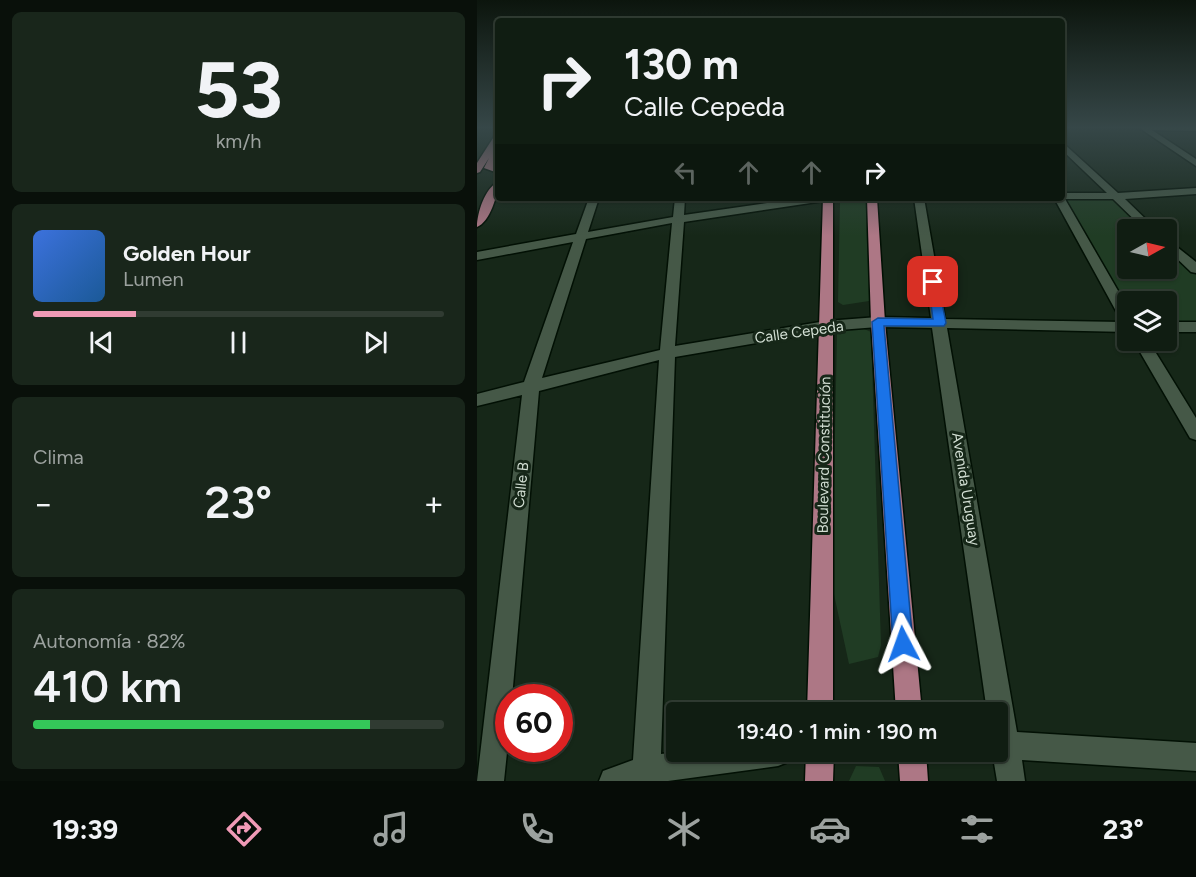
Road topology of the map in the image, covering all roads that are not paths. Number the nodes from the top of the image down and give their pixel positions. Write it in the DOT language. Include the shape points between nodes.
graph roads {
  1 [pos="1081,163"];
  2 [pos="495,191"];
  3 [pos="1196,191"];
  4 [pos="1115,196"];
  5 [pos="1065,197"];
  6 [pos="593,201"];
  7 [pos="680,201"];
  8 [pos="782,201"];
  9 [pos="826,201"];
  10 [pos="872,201"];
  11 [pos="920,201"];
  12 [pos="1062,201"];
  13 [pos="753,203"];
  14 [pos="678,219"];
  15 [pos="1140,219"];
  16 [pos="477,224"];
  17 [pos="581,237"];
  18 [pos="1177,252"];
  19 [pos="477,255"];
  20 [pos="1196,269"];
  21 [pos="1117,300"];
  22 [pos="878,322"];
  23 [pos="940,323"];
  24 [pos="826,326"];
  25 [pos="1117,327"];
  26 [pos="1177,327"];
  27 [pos="1196,327"];
  28 [pos="1147,351"];
  29 [pos="667,353"];
  30 [pos="531,387"];
  31 [pos="477,400"];
  32 [pos="1196,433"];
  33 [pos="820,702"];
  34 [pos="908,702"];
  35 [pos="995,702"];
  36 [pos="1008,745"];
  37 [pos="1196,757"];
  38 [pos="705,762"];
  39 [pos="820,762"];
  40 [pos="913,762"];
  41 [pos="1006,762"];
  42 [pos="646,770"];
  43 [pos="490,781"];
  44 [pos="613,781"];
  45 [pos="819,781"];
  46 [pos="914,781"];
  47 [pos="1011,781"];
  1 -- 4 [label="street"];
  2 -- 16 [label="main road"];
  3 -- 4 [label="street"];
  4 -- 5 [label="street"];
  4 -- 15 [label="street"];
  6 -- 17 [label="street, Calle B"];
  7 -- 14 [label="street"];
  8 -- 13 [label="street"];
  9 -- 24 [label="main road, Boulevard Constitución"];
  10 -- 22 [label="main road"];
  11 -- 23 [label="street, Avenida Uruguay"];
  12 -- 21 [label="street"];
  13 -- 14 [label="street"];
  14 -- 17 [label="street"];
  14 -- 29 [label="street"];
  17 -- 19 [label="street"];
  17 -- 30 [label="street, Calle B"];
  18 -- 20 [label="street"];
  22 -- 23 [label="street, Calle Cepeda"];
  22 -- 24 [label="street, Calle Cepeda"];
  22 -- 34 [label="main road"];
  23 -- 25 [label="street, Calle Cepeda"];
  23 -- 35 [label="street, Avenida Uruguay"];
  24 -- 29 [label="street, Calle Cepeda"];
  24 -- 33 [label="main road, Boulevard Constitución"];
  26 -- 27 [label="street"];
  28 -- 32 [label="street"];
  29 -- 30 [label="street, Calle Cepeda"];
  29 -- 42 [label="street"];
  30 -- 31 [label="street, Calle Cepeda"];
  30 -- 43 [label="street, Calle B"];
  36 -- 37 [label="street"];
  38 -- 42 [label="street"];
  39 -- 45 [label="main road"];
  40 -- 46 [label="main road"];
  41 -- 47 [label="street, Avenida Uruguay"];
  42 -- 44 [label="street"];
}
